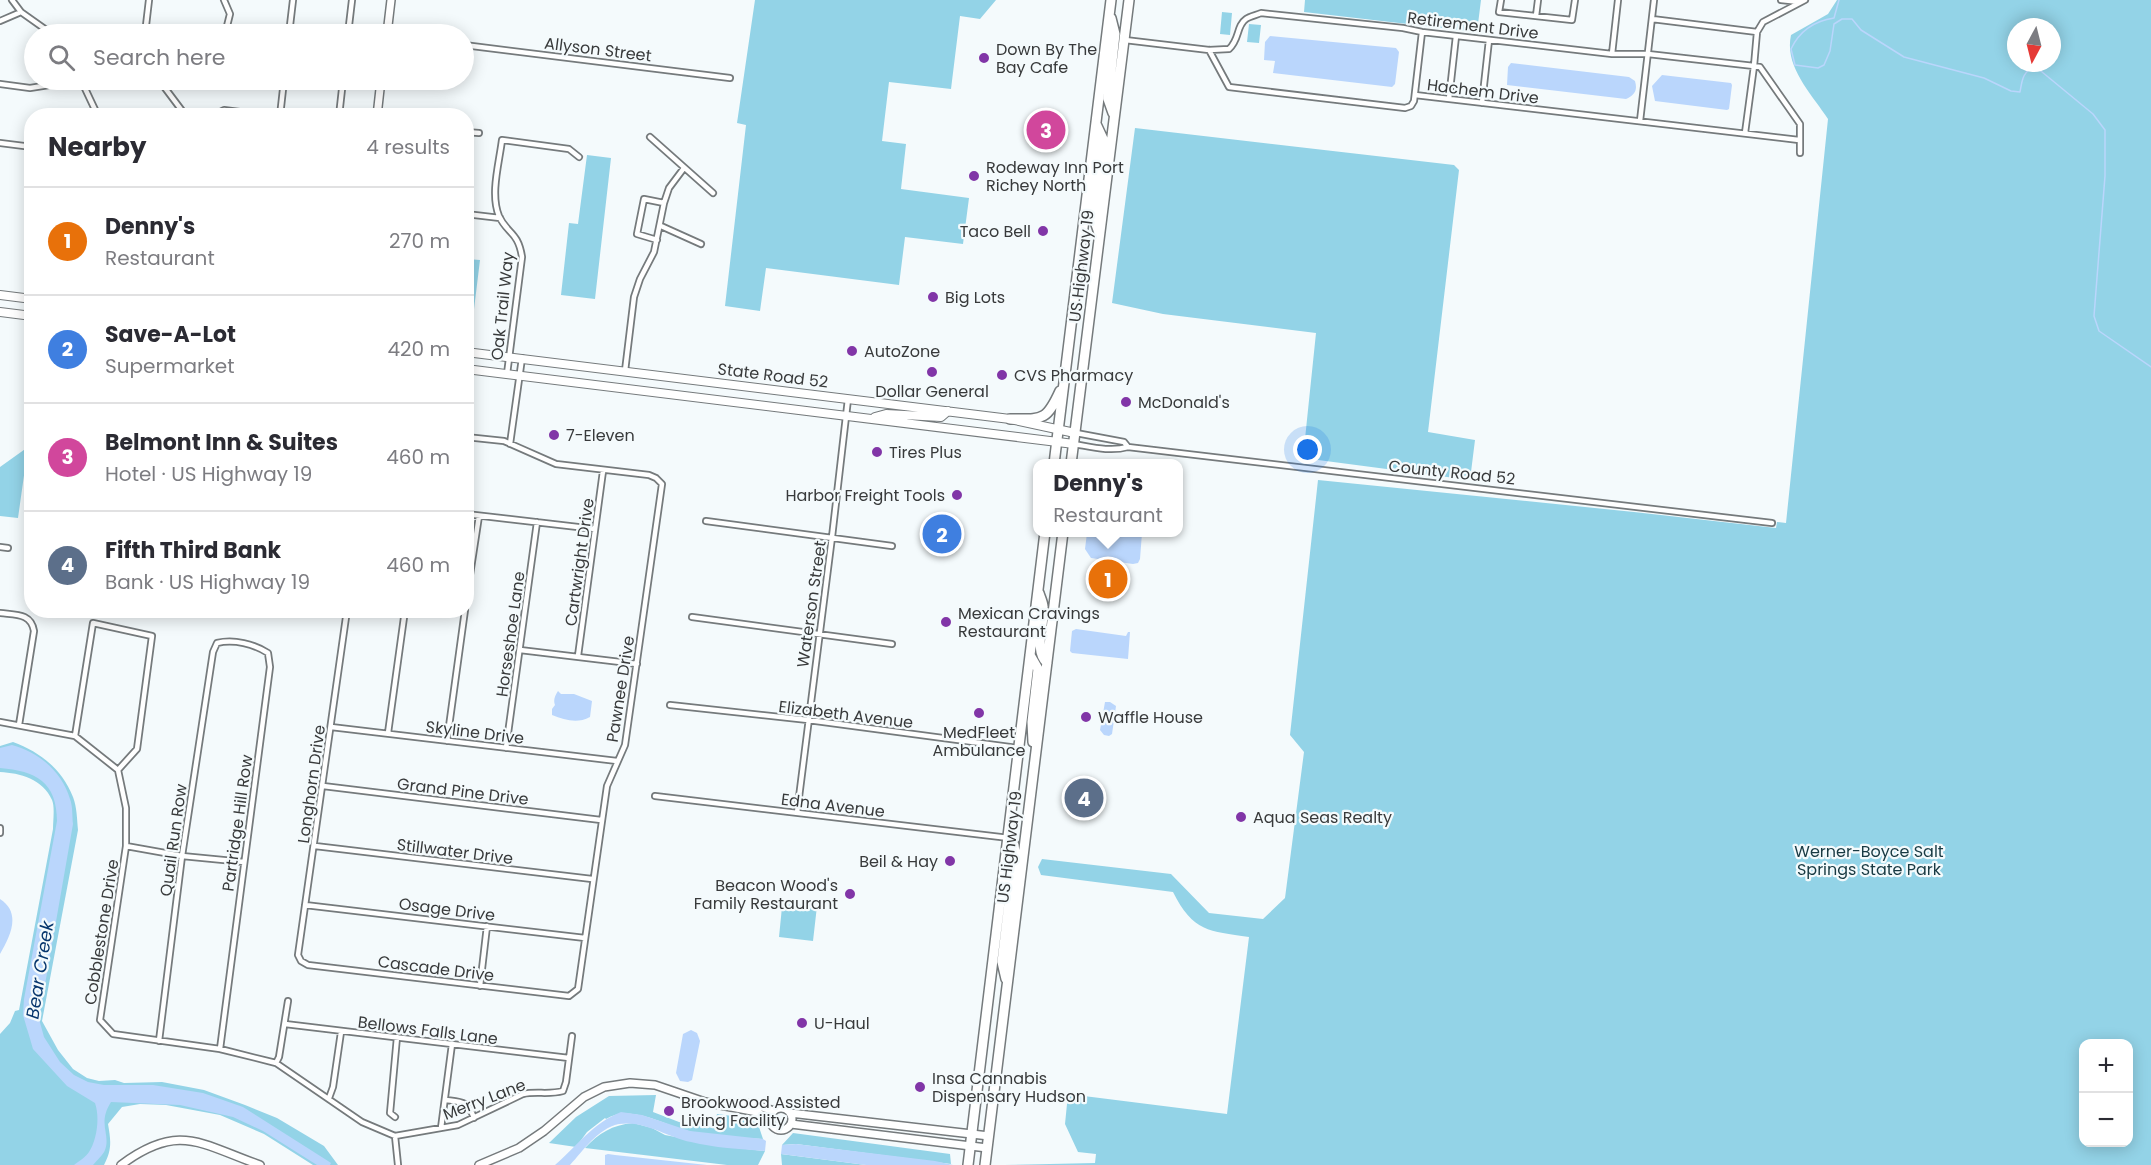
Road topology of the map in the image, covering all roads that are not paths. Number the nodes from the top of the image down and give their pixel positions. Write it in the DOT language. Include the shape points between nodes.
graph roads {
  1 [pos="12,0"];
  2 [pos="148,0"];
  3 [pos="224,0"];
  4 [pos="292,0"];
  5 [pos="352,0"];
  6 [pos="391,0"];
  7 [pos="1111,0"];
  8 [pos="1124,0"];
  9 [pos="1129,0"];
  10 [pos="1501,0"];
  11 [pos="1538,0"];
  12 [pos="1575,0"];
  13 [pos="1618,0"];
  14 [pos="1654,0"];
  15 [pos="1781,0"];
  16 [pos="1802,1"];
  17 [pos="21,12"];
  18 [pos="1109,13"];
  19 [pos="1127,14"];
  20 [pos="1536,16"];
  21 [pos="1652,20"];
  22 [pos="0,21"];
  23 [pos="38,24"];
  24 [pos="146,24"];
  25 [pos="228,24"];
  26 [pos="290,24"];
  27 [pos="349,24"];
  28 [pos="388,24"];
  29 [pos="1422,32"];
  30 [pos="1757,32"];
  31 [pos="1456,36"];
  32 [pos="1124,40"];
  33 [pos="1489,40"];
  34 [pos="474,46"];
  35 [pos="1209,50"];
  36 [pos="1612,54"];
  37 [pos="1648,54"];
  38 [pos="1754,66"];
  39 [pos="730,78"];
  40 [pos="0,84"];
  41 [pos="24,87"];
  42 [pos="86,90"];
  43 [pos="166,90"];
  44 [pos="283,90"];
  45 [pos="342,90"];
  46 [pos="380,90"];
  47 [pos="1415,95"];
  48 [pos="1449,99"];
  49 [pos="1482,103"];
  50 [pos="94,108"];
  51 [pos="180,108"];
  52 [pos="281,108"];
  53 [pos="340,108"];
  54 [pos="378,108"];
  55 [pos="1114,117"];
  56 [pos="1640,121"];
  57 [pos="1096,124"];
  58 [pos="474,133"];
  59 [pos="479,133"];
  60 [pos="1745,133"];
  61 [pos="650,137"];
  62 [pos="1799,140"];
  63 [pos="0,143"];
  64 [pos="24,146"];
  65 [pos="1800,153"];
  66 [pos="579,157"];
  67 [pos="684,168"];
  68 [pos="713,193"];
  69 [pos="664,203"];
  70 [pos="474,215"];
  71 [pos="500,218"];
  72 [pos="661,226"];
  73 [pos="1099,236"];
  74 [pos="657,240"];
  75 [pos="702,244"];
  76 [pos="0,295"];
  77 [pos="24,298"];
  78 [pos="0,312"];
  79 [pos="24,315"];
  80 [pos="474,353"];
  81 [pos="509,357"];
  82 [pos="522,358"];
  83 [pos="474,370"];
  84 [pos="625,371"];
  85 [pos="507,374"];
  86 [pos="519,375"];
  87 [pos="1064,380"];
  88 [pos="848,398"];
  89 [pos="948,411"];
  90 [pos="845,415"];
  91 [pos="871,418"];
  92 [pos="1010,419"];
  93 [pos="1058,429"];
  94 [pos="1075,432"];
  95 [pos="474,438"];
  96 [pos="1057,441"];
  97 [pos="510,444"];
  98 [pos="1074,444"];
  99 [pos="1128,447"];
  100 [pos="1055,459"];
  101 [pos="1072,459"];
  102 [pos="603,471"];
  103 [pos="474,515"];
  104 [pos="478,516"];
  105 [pos="706,521"];
  106 [pos="537,522"];
  107 [pos="1772,523"];
  108 [pos="595,529"];
  109 [pos="832,537"];
  110 [pos="1044,537"];
  111 [pos="1062,537"];
  112 [pos="474,544"];
  113 [pos="892,546"];
  114 [pos="0,547"];
  115 [pos="8,548"];
  116 [pos="1038,591"];
  117 [pos="0,613"];
  118 [pos="24,616"];
  119 [pos="28,618"];
  120 [pos="345,618"];
  121 [pos="404,618"];
  122 [pos="464,618"];
  123 [pos="692,618"];
  124 [pos="819,633"];
  125 [pos="217,643"];
  126 [pos="892,644"];
  127 [pos="520,650"];
  128 [pos="1030,654"];
  129 [pos="578,656"];
  130 [pos="1047,663"];
  131 [pos="637,664"];
  132 [pos="670,705"];
  133 [pos="808,720"];
  134 [pos="0,722"];
  135 [pos="19,725"];
  136 [pos="331,727"];
  137 [pos="388,733"];
  138 [pos="75,736"];
  139 [pos="447,741"];
  140 [pos="506,748"];
  141 [pos="1019,748"];
  142 [pos="617,761"];
  143 [pos="1035,763"];
  144 [pos="118,770"];
  145 [pos="323,786"];
  146 [pos="654,796"];
  147 [pos="797,813"];
  148 [pos="601,820"];
  149 [pos="0,828"];
  150 [pos="0,833"];
  151 [pos="1009,838"];
  152 [pos="126,846"];
  153 [pos="315,846"];
  154 [pos="182,856"];
  155 [pos="244,862"];
  156 [pos="592,879"];
  157 [pos="305,905"];
  158 [pos="487,926"];
  159 [pos="585,938"];
  160 [pos="301,960"];
  161 [pos="1007,984"];
  162 [pos="480,986"];
  163 [pos="569,996"];
  164 [pos="288,1001"];
  165 [pos="285,1024"];
  166 [pos="341,1032"];
  167 [pos="572,1036"];
  168 [pos="397,1037"];
  169 [pos="159,1041"];
  170 [pos="452,1044"];
  171 [pos="220,1049"];
  172 [pos="569,1058"];
  173 [pos="276,1063"];
  174 [pos="329,1098"];
  175 [pos="446,1100"];
  176 [pos="705,1102"];
  177 [pos="774,1111"];
  178 [pos="790,1113"];
  179 [pos="395,1117"];
  180 [pos="474,1118"];
  181 [pos="771,1121"];
  182 [pos="791,1124"];
  183 [pos="441,1128"];
  184 [pos="972,1134"];
  185 [pos="395,1136"];
  186 [pos="989,1136"];
  187 [pos="970,1146"];
  188 [pos="987,1148"];
  189 [pos="142,1150"];
  190 [pos="121,1165"];
  191 [pos="129,1165"];
  192 [pos="260,1165"];
  193 [pos="398,1165"];
  194 [pos="479,1165"];
  195 [pos="968,1165"];
  196 [pos="985,1165"];
  1 -- 17 [label="street"];
  2 -- 24 [label="street"];
  3 -- 25 [label="street" via="230,14"];
  4 -- 26 [label="street"];
  5 -- 27 [label="street"];
  6 -- 28 [label="street"];
  7 -- 18 [label="highway, US Highway 19"];
  8 -- 19 [label="highway"];
  9 -- 19 [label="highway, US Highway 19"];
  10 -- 20 [label="street" via="1499,12"];
  11 -- 20 [label="street"];
  12 -- 20 [label="street" via="1572,20"];
  13 -- 36 [label="street"];
  14 -- 21 [label="street"];
  15 -- 16 [label="street"];
  16 -- 30 [label="street" via="1763,22"];
  17 -- 22 [label="street"];
  17 -- 23 [label="street"];
  18 -- 55 [label="highway" via="1115,33 1107,99"];
  18 -- 57 [label="highway, US Highway 19"];
  19 -- 32 [label="highway, US Highway 19"];
  21 -- 30 [label="street"];
  21 -- 37 [label="street"];
  29 -- 31 [label="street, Retirement Drive"];
  29 -- 35 [label="street, Retirement Drive" via="1261,13 1246,19 1236,43 1228,49"];
  29 -- 47 [label="street"];
  30 -- 38 [label="street"];
  31 -- 33 [label="street, Retirement Drive"];
  31 -- 48 [label="street"];
  32 -- 35 [label="street"];
  32 -- 55 [label="highway, US Highway 19"];
  33 -- 36 [label="street, Retirement Drive"];
  33 -- 49 [label="street"];
  34 -- 39 [label="street, Allyson Street"];
  35 -- 47 [label="street, Hachem Drive" via="1229,87 1405,108 1411,106"];
  36 -- 37 [label="street, Retirement Drive"];
  37 -- 38 [label="street, Retirement Drive"];
  37 -- 56 [label="street"];
  38 -- 60 [label="street"];
  38 -- 62 [label="street" via="1760,67 1800,124"];
  40 -- 41 [label="street"];
  42 -- 50 [label="street"];
  43 -- 51 [label="street"];
  44 -- 52 [label="street"];
  45 -- 53 [label="street"];
  46 -- 54 [label="street"];
  47 -- 48 [label="street, Hachem Drive"];
  48 -- 49 [label="street, Hachem Drive"];
  49 -- 56 [label="street, Hachem Drive"];
  55 -- 73 [label="highway, US Highway 19"];
  56 -- 60 [label="street, Hachem Drive"];
  57 -- 73 [label="highway" via="1103,139 1093,216"];
  57 -- 87 [label="highway, US Highway 19"];
  58 -- 59 [label="street"];
  60 -- 62 [label="street, Hachem Drive"];
  61 -- 67 [label="street"];
  62 -- 65 [label="street"];
  63 -- 64 [label="street"];
  66 -- 71 [label="street, Oak Trail Way" via="569,149 502,140 494,201"];
  67 -- 68 [label="street"];
  67 -- 69 [label="street" via="669,188"];
  69 -- 72 [label="street"];
  69 -- 74 [label="street" via="644,199 637,234"];
  70 -- 71 [label="street"];
  71 -- 81 [label="street, Oak Trail Way" via="517,238 522,256"];
  72 -- 74 [label="street"];
  72 -- 75 [label="street"];
  73 -- 94 [label="highway, US Highway 19"];
  74 -- 84 [label="street" via="634,297"];
  76 -- 77 [label="main road"];
  78 -- 79 [label="main road"];
  80 -- 81 [label="main road, State Road 52"];
  81 -- 82 [label="main road, State Road 52"];
  81 -- 85 [label="street, Oak Trail Way"];
  82 -- 84 [label="main road, State Road 52"];
  82 -- 86 [label="street"];
  83 -- 85 [label="main road, State Road 52"];
  84 -- 88 [label="main road, State Road 52"];
  85 -- 86 [label="main road, State Road 52"];
  86 -- 90 [label="main road, State Road 52"];
  86 -- 97 [label="street"];
  87 -- 92 [label="highway" via="1052,410 1046,415"];
  87 -- 93 [label="highway, US Highway 19"];
  88 -- 89 [label="main road, State Road 52"];
  88 -- 90 [label="street, Waterson Street"];
  89 -- 91 [label="main road" via="941,417 886,414"];
  89 -- 92 [label="main road, State Road 52"];
  90 -- 91 [label="main road, State Road 52"];
  90 -- 109 [label="street, Waterson Street"];
  91 -- 96 [label="main road, State Road 52"];
  92 -- 93 [label="main road, State Road 52"];
  93 -- 94 [label="main road, State Road 52"];
  93 -- 96 [label="highway, US Highway 19"];
  94 -- 98 [label="highway, US Highway 19"];
  94 -- 99 [label="street, County Road 52" via="1124,442"];
  95 -- 97 [label="street"];
  96 -- 98 [label="main road, State Road 52"];
  96 -- 100 [label="highway, US Highway 19"];
  97 -- 102 [label="street" via="556,464"];
  98 -- 99 [label="street, County Road 52"];
  98 -- 101 [label="highway, US Highway 19"];
  99 -- 107 [label="street, County Road 52"];
  102 -- 108 [label="street, Cartwright Drive"];
  102 -- 131 [label="street, Pawnee Drive" via="649,475 662,484"];
  103 -- 104 [label="street"];
  104 -- 106 [label="street"];
  104 -- 112 [label="street"];
  105 -- 109 [label="street"];
  106 -- 108 [label="street"];
  106 -- 127 [label="street, Horseshoe Lane"];
  108 -- 129 [label="street, Cartwright Drive"];
  109 -- 113 [label="street"];
  109 -- 124 [label="street, Waterson Street"];
  110 -- 116 [label="highway, US Highway 19"];
  111 -- 130 [label="highway, US Highway 19"];
  114 -- 115 [label="street"];
  116 -- 128 [label="highway, US Highway 19"];
  116 -- 130 [label="highway" via="1043,606 1041,654"];
  117 -- 118 [label="street"];
  119 -- 135 [label="street" via="34,631"];
  120 -- 136 [label="street, Longhorn Drive"];
  121 -- 137 [label="street"];
  122 -- 139 [label="street"];
  123 -- 124 [label="street"];
  124 -- 126 [label="street"];
  124 -- 133 [label="street, Waterson Street"];
  125 -- 154 [label="street, Quail Run Row"];
  125 -- 155 [label="street, Partridge Hill Row" via="257,646 268,654 270,667"];
  127 -- 129 [label="street"];
  127 -- 140 [label="street, Horseshoe Lane"];
  128 -- 141 [label="highway, US Highway 19"];
  128 -- 143 [label="highway" via="1038,669 1032,722"];
  129 -- 131 [label="street"];
  130 -- 143 [label="highway, US Highway 19"];
  131 -- 142 [label="street, Pawnee Drive" via="625,745"];
  132 -- 133 [label="street, Elizabeth Avenue"];
  133 -- 141 [label="street, Elizabeth Avenue"];
  133 -- 147 [label="street, Waterson Street"];
  134 -- 135 [label="street"];
  135 -- 138 [label="street"];
  136 -- 137 [label="street, Skyline Drive"];
  136 -- 145 [label="street, Longhorn Drive"];
  137 -- 139 [label="street, Skyline Drive"];
  138 -- 144 [label="street"];
  138 -- 144 [label="street" via="93,623 152,636 137,749"];
  139 -- 140 [label="street, Skyline Drive"];
  140 -- 142 [label="street, Skyline Drive"];
  141 -- 151 [label="highway, US Highway 19"];
  142 -- 148 [label="street, Pawnee Drive" via="607,786"];
  143 -- 161 [label="highway, US Highway 19"];
  144 -- 152 [label="street, Cobblestone Drive" via="126,808"];
  145 -- 148 [label="street, Grand Pine Drive"];
  145 -- 153 [label="street, Longhorn Drive"];
  146 -- 147 [label="street, Edna Avenue"];
  147 -- 151 [label="street, Edna Avenue"];
  148 -- 156 [label="street, Pawnee Drive"];
  149 -- 150 [label="street"];
  151 -- 161 [label="highway" via="1015,848 1002,962"];
  151 -- 184 [label="highway, US Highway 19"];
  152 -- 154 [label="street"];
  152 -- 169 [label="street, Cobblestone Drive" via="100,1020 113,1034"];
  153 -- 156 [label="street, Stillwater Drive"];
  153 -- 157 [label="street, Longhorn Drive"];
  154 -- 155 [label="street"];
  154 -- 169 [label="street, Quail Run Row"];
  155 -- 171 [label="street, Partridge Hill Row"];
  156 -- 159 [label="street, Pawnee Drive"];
  157 -- 158 [label="street, Osage Drive"];
  157 -- 160 [label="street, Longhorn Drive" via="298,955"];
  158 -- 159 [label="street, Osage Drive"];
  158 -- 162 [label="street"];
  159 -- 163 [label="street, Pawnee Drive" via="578,989"];
  160 -- 162 [label="street, Cascade Drive" via="308,965"];
  161 -- 186 [label="highway, US Highway 19"];
  162 -- 163 [label="street, Cascade Drive"];
  164 -- 165 [label="street"];
  165 -- 166 [label="street, Bellows Falls Lane"];
  165 -- 173 [label="street"];
  166 -- 168 [label="street, Bellows Falls Lane"];
  166 -- 174 [label="street"];
  167 -- 172 [label="street, Merry Lane"];
  168 -- 170 [label="street, Bellows Falls Lane"];
  168 -- 179 [label="street" via="390,1101 390,1113"];
  169 -- 171 [label="street, Cobblestone Drive"];
  170 -- 172 [label="street, Bellows Falls Lane"];
  170 -- 175 [label="street"];
  171 -- 173 [label="street, Cobblestone Drive"];
  172 -- 180 [label="street, Merry Lane" via="563,1091 522,1094"];
  173 -- 174 [label="street, Cobblestone Drive"];
  174 -- 185 [label="street, Cobblestone Drive" via="362,1122"];
  175 -- 180 [label="street" via="463,1102"];
  175 -- 183 [label="street"];
  176 -- 177 [label="street" via="753,1104"];
  176 -- 181 [label="street" via="757,1112"];
  176 -- 194 [label="street" via="655,1085 604,1087 584,1097 519,1148"];
  177 -- 178 [label="street" via="783,1108"];
  177 -- 181 [label="street"];
  178 -- 182 [label="street"];
  178 -- 184 [label="street"];
  180 -- 183 [label="street, Merry Lane"];
  181 -- 182 [label="street" via="781,1130"];
  182 -- 187 [label="street"];
  183 -- 185 [label="street, Merry Lane"];
  184 -- 186 [label="street"];
  184 -- 187 [label="highway, US Highway 19"];
  185 -- 193 [label="street"];
  186 -- 188 [label="highway, US Highway 19"];
  187 -- 188 [label="street"];
  187 -- 195 [label="highway, US Highway 19"];
  188 -- 196 [label="highway, US Highway 19"];
  189 -- 190 [label="street"];
  189 -- 191 [label="street"];
  189 -- 192 [label="street" via="179,1140 205,1143"];
}
